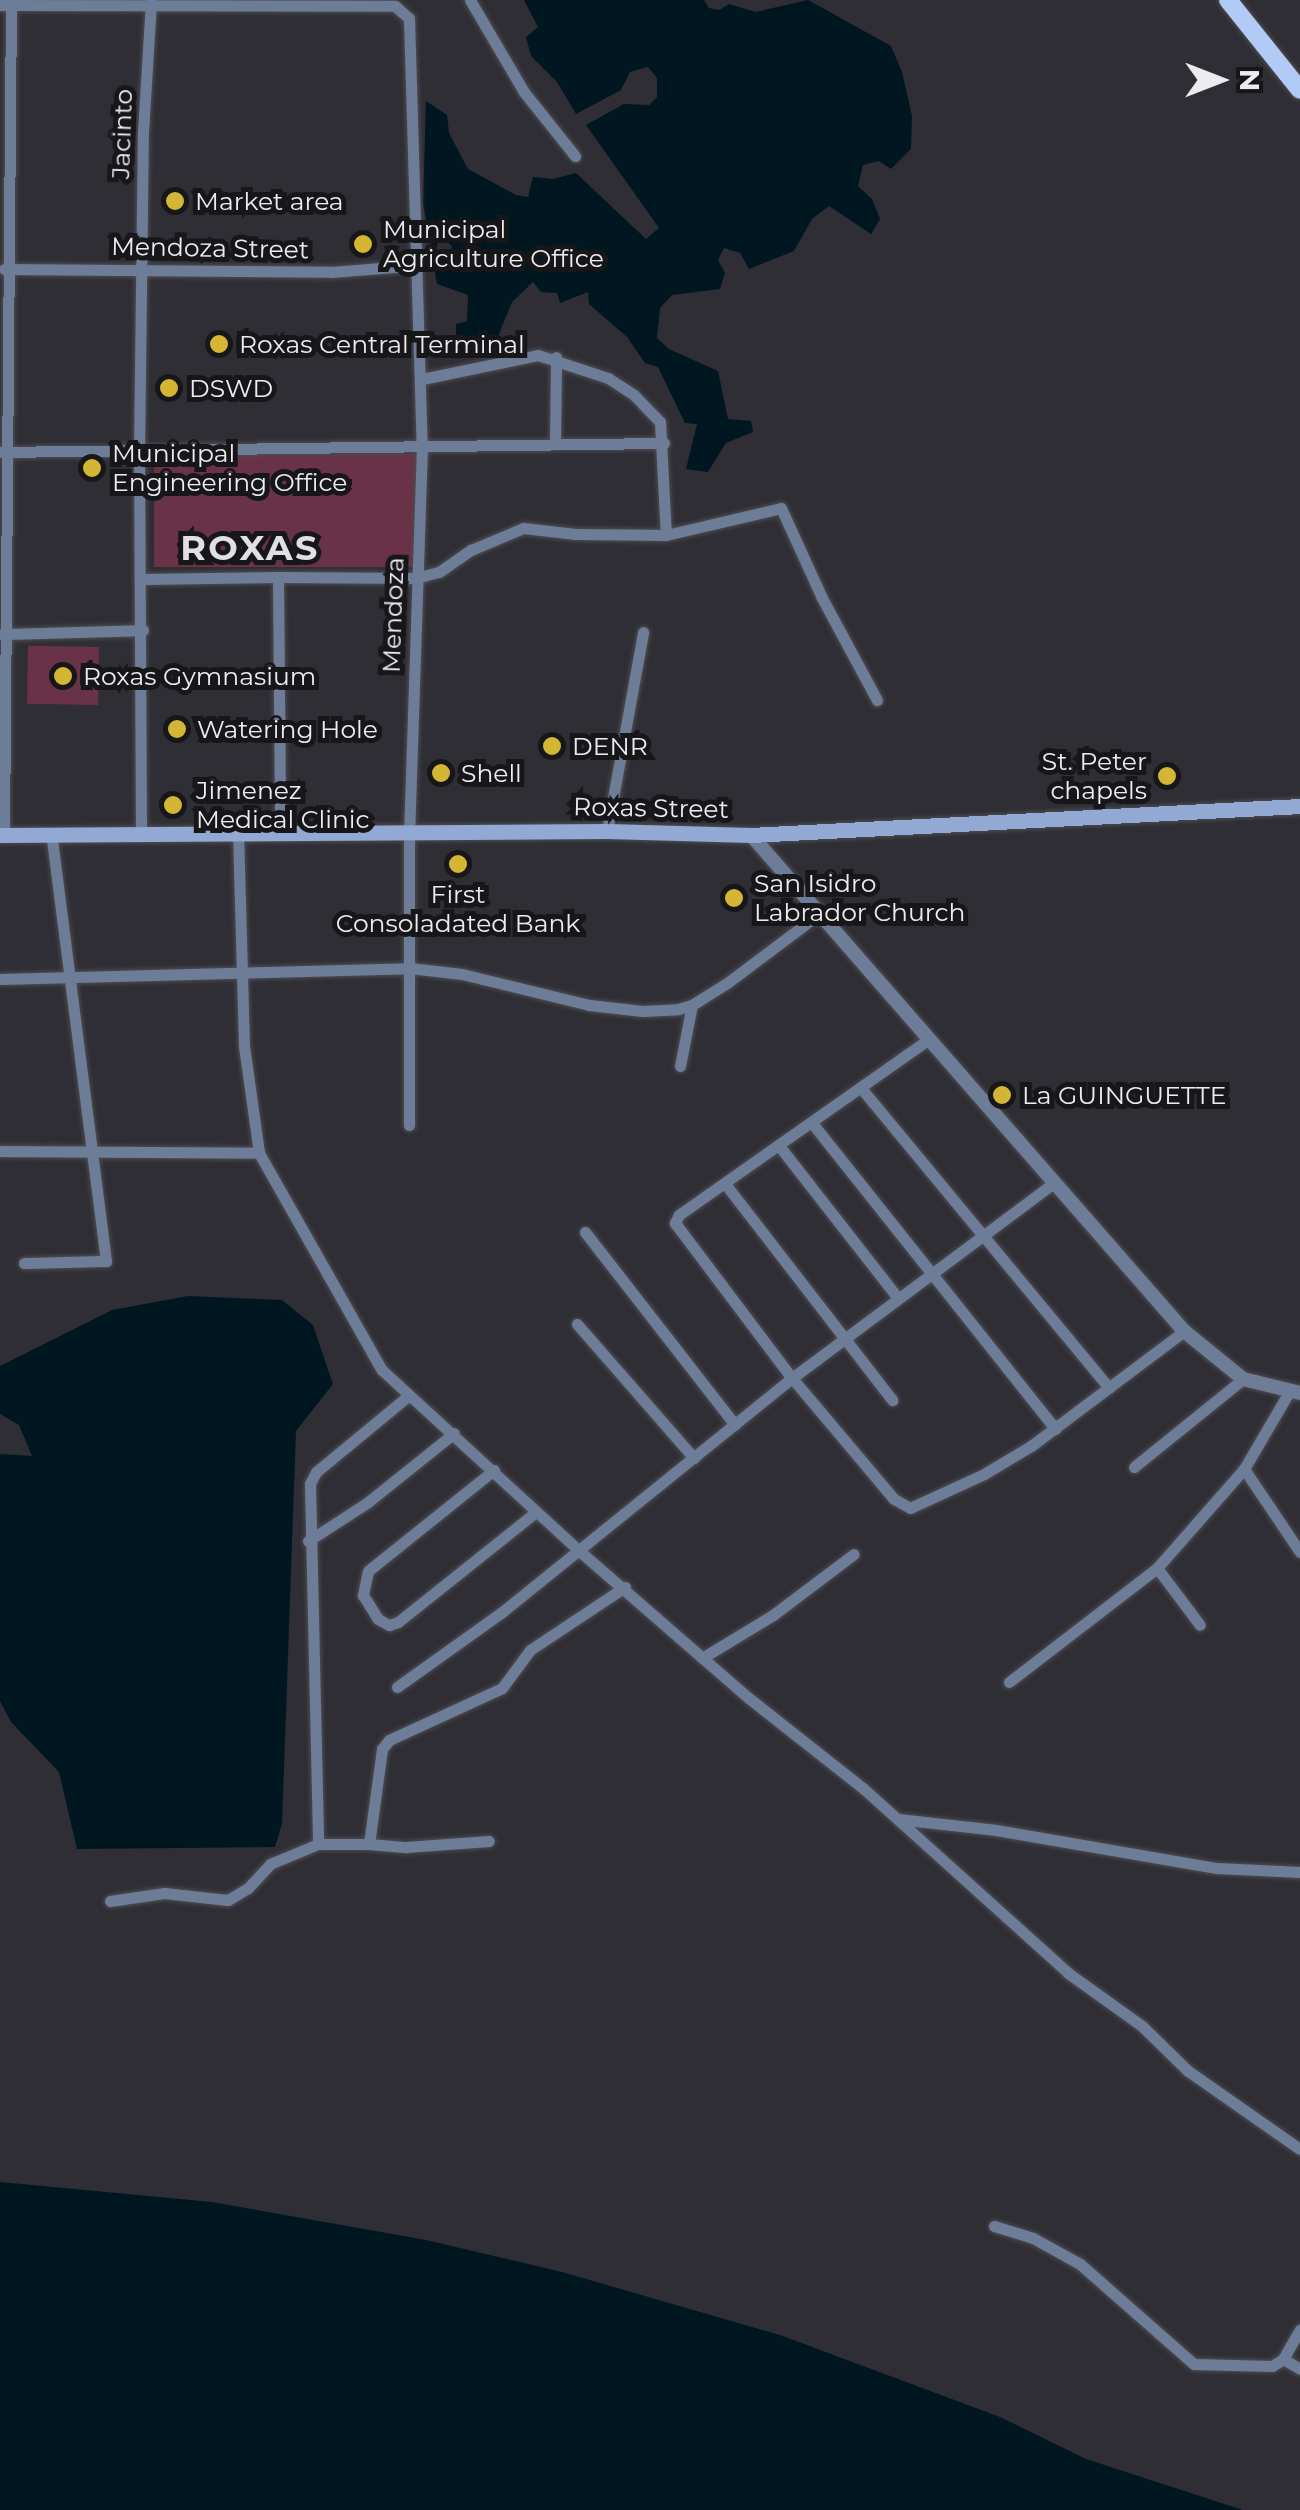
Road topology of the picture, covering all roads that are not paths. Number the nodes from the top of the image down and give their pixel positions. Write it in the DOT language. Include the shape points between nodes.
graph roads {
  1 [pos="470,0"];
  2 [pos="1228,0"];
  3 [pos="151,2"];
  4 [pos="8,3"];
  5 [pos="1300,90"];
  6 [pos="575,156"];
  7 [pos="419,265"];
  8 [pos="4,269"];
  9 [pos="142,270"];
  10 [pos="556,357"];
  11 [pos="422,379"];
  12 [pos="555,444"];
  13 [pos="664,444"];
  14 [pos="422,445"];
  15 [pos="4,452"];
  16 [pos="139,454"];
  17 [pos="666,535"];
  18 [pos="278,577"];
  19 [pos="416,578"];
  20 [pos="142,579"];
  21 [pos="142,630"];
  22 [pos="643,632"];
  23 [pos="4,634"];
  24 [pos="877,700"];
  25 [pos="1300,806"];
  26 [pos="607,830"];
  27 [pos="280,831"];
  28 [pos="409,831"];
  29 [pos="142,832"];
  30 [pos="238,832"];
  31 [pos="51,834"];
  32 [pos="2,835"];
  33 [pos="751,835"];
  34 [pos="819,914"];
  35 [pos="410,968"];
  36 [pos="240,970"];
  37 [pos="71,978"];
  38 [pos="0,980"];
  39 [pos="692,1005"];
  40 [pos="928,1039"];
  41 [pos="680,1066"];
  42 [pos="861,1088"];
  43 [pos="812,1123"];
  44 [pos="409,1125"];
  45 [pos="780,1146"];
  46 [pos="0,1150"];
  47 [pos="92,1151"];
  48 [pos="260,1154"];
  49 [pos="726,1184"];
  50 [pos="1052,1184"];
  51 [pos="585,1232"];
  52 [pos="980,1237"];
  53 [pos="24,1263"];
  54 [pos="931,1275"];
  55 [pos="898,1298"];
  56 [pos="577,1324"];
  57 [pos="1184,1330"];
  58 [pos="845,1338"];
  59 [pos="792,1378"];
  60 [pos="1243,1379"];
  61 [pos="1110,1388"];
  62 [pos="1294,1393"];
  63 [pos="408,1396"];
  64 [pos="892,1400"];
  65 [pos="734,1425"];
  66 [pos="1056,1428"];
  67 [pos="454,1433"];
  68 [pos="694,1458"];
  69 [pos="1134,1468"];
  70 [pos="1244,1469"];
  71 [pos="494,1470"];
  72 [pos="536,1512"];
  73 [pos="308,1541"];
  74 [pos="576,1548"];
  75 [pos="1300,1552"];
  76 [pos="854,1554"];
  77 [pos="1157,1568"];
  78 [pos="624,1588"];
  79 [pos="1200,1625"];
  80 [pos="702,1658"];
  81 [pos="1009,1682"];
  82 [pos="397,1687"];
  83 [pos="897,1819"];
  84 [pos="489,1841"];
  85 [pos="318,1844"];
  86 [pos="369,1844"];
  87 [pos="1300,1872"];
  88 [pos="110,1901"];
  89 [pos="1300,2148"];
  90 [pos="994,2226"];
  91 [pos="1300,2330"];
  92 [pos="1283,2359"];
  93 [pos="1300,2369"];
  1 -- 6 [label="street" via="524,92"];
  2 -- 5 [label="main road"];
  3 -- 4 [label="street"];
  3 -- 7 [label="street, Mendoza" via="404,10"];
  3 -- 9 [label="street, Jacinto"];
  4 -- 8 [label="street"];
  7 -- 9 [label="street, Mendoza Street" via="331,272"];
  7 -- 11 [label="street, Mendoza"];
  8 -- 9 [label="street, Mendoza Street"];
  8 -- 15 [label="street"];
  9 -- 16 [label="street, Jacinto"];
  10 -- 11 [label="street" via="524,356"];
  10 -- 12 [label="street"];
  10 -- 13 [label="street" via="634,395 660,422"];
  11 -- 14 [label="street, Mendoza"];
  12 -- 13 [label="street"];
  12 -- 14 [label="street"];
  13 -- 17 [label="street"];
  14 -- 16 [label="street"];
  14 -- 19 [label="street, Mendoza"];
  15 -- 16 [label="street"];
  15 -- 23 [label="street"];
  16 -- 20 [label="street, Jacinto"];
  17 -- 19 [label="street" via="523,528"];
  17 -- 24 [label="street" via="782,508"];
  18 -- 19 [label="street"];
  18 -- 20 [label="street"];
  18 -- 27 [label="street"];
  19 -- 28 [label="street, Mendoza"];
  20 -- 21 [label="street, Jacinto"];
  21 -- 23 [label="street"];
  21 -- 29 [label="street, Jacinto"];
  22 -- 26 [label="street"];
  23 -- 32 [label="street"];
  25 -- 33 [label="main road, Roxas Street"];
  26 -- 28 [label="main road, Roxas Street"];
  26 -- 33 [label="main road, Roxas Street"];
  27 -- 28 [label="main road, Roxas Street"];
  27 -- 30 [label="main road, Roxas Street"];
  28 -- 35 [label="street, Mendoza"];
  29 -- 30 [label="main road, Roxas Street"];
  29 -- 31 [label="main road, Roxas Street"];
  30 -- 36 [label="street"];
  31 -- 32 [label="main road, Roxas Street"];
  31 -- 37 [label="street"];
  33 -- 34 [label="street"];
  34 -- 39 [label="street"];
  34 -- 40 [label="street"];
  35 -- 36 [label="street"];
  35 -- 39 [label="street" via="620,1009"];
  35 -- 44 [label="street, Mendoza"];
  36 -- 37 [label="street"];
  36 -- 48 [label="street"];
  37 -- 38 [label="street"];
  37 -- 47 [label="street"];
  39 -- 41 [label="street"];
  40 -- 42 [label="street"];
  40 -- 50 [label="street"];
  42 -- 43 [label="street"];
  42 -- 52 [label="street"];
  43 -- 45 [label="street"];
  43 -- 54 [label="street"];
  45 -- 49 [label="street"];
  45 -- 55 [label="street"];
  46 -- 47 [label="street"];
  47 -- 48 [label="street"];
  47 -- 53 [label="street" via="106,1261"];
  48 -- 63 [label="street" via="358,1335"];
  49 -- 58 [label="street"];
  49 -- 59 [label="street" via="679,1215 676,1227"];
  50 -- 52 [label="street"];
  50 -- 57 [label="street"];
  51 -- 65 [label="street"];
  52 -- 54 [label="street"];
  52 -- 61 [label="street"];
  54 -- 55 [label="street"];
  54 -- 66 [label="street"];
  55 -- 58 [label="street"];
  56 -- 68 [label="street"];
  57 -- 60 [label="street"];
  57 -- 61 [label="street"];
  58 -- 59 [label="street"];
  58 -- 64 [label="street"];
  59 -- 65 [label="street"];
  59 -- 66 [label="street" via="894,1499 910,1508 956,1489"];
  60 -- 62 [label="street"];
  60 -- 69 [label="street"];
  61 -- 66 [label="street"];
  62 -- 70 [label="street"];
  63 -- 67 [label="street"];
  63 -- 73 [label="street" via="316,1472"];
  65 -- 68 [label="street"];
  67 -- 71 [label="street"];
  67 -- 73 [label="street"];
  68 -- 74 [label="street"];
  70 -- 75 [label="street"];
  70 -- 77 [label="street"];
  71 -- 72 [label="street"];
  71 -- 72 [label="street" via="368,1571 363,1595 378,1619 398,1622"];
  72 -- 74 [label="street"];
  73 -- 85 [label="street"];
  74 -- 78 [label="street"];
  74 -- 82 [label="street" via="476,1632"];
  76 -- 80 [label="street"];
  77 -- 79 [label="street"];
  77 -- 81 [label="street"];
  78 -- 80 [label="street"];
  78 -- 86 [label="street" via="530,1650 502,1688 384,1745"];
  80 -- 83 [label="street"];
  83 -- 87 [label="street" via="1217,1868"];
  83 -- 89 [label="street" via="1068,1974 1142,2026 1188,2071"];
  84 -- 86 [label="street"];
  85 -- 86 [label="street"];
  85 -- 88 [label="street" via="270,1864 228,1900 164,1893"];
  90 -- 92 [label="street" via="1034,2238 1080,2264 1194,2364 1264,2368"];
  91 -- 92 [label="street"];
  92 -- 93 [label="street"];
}
